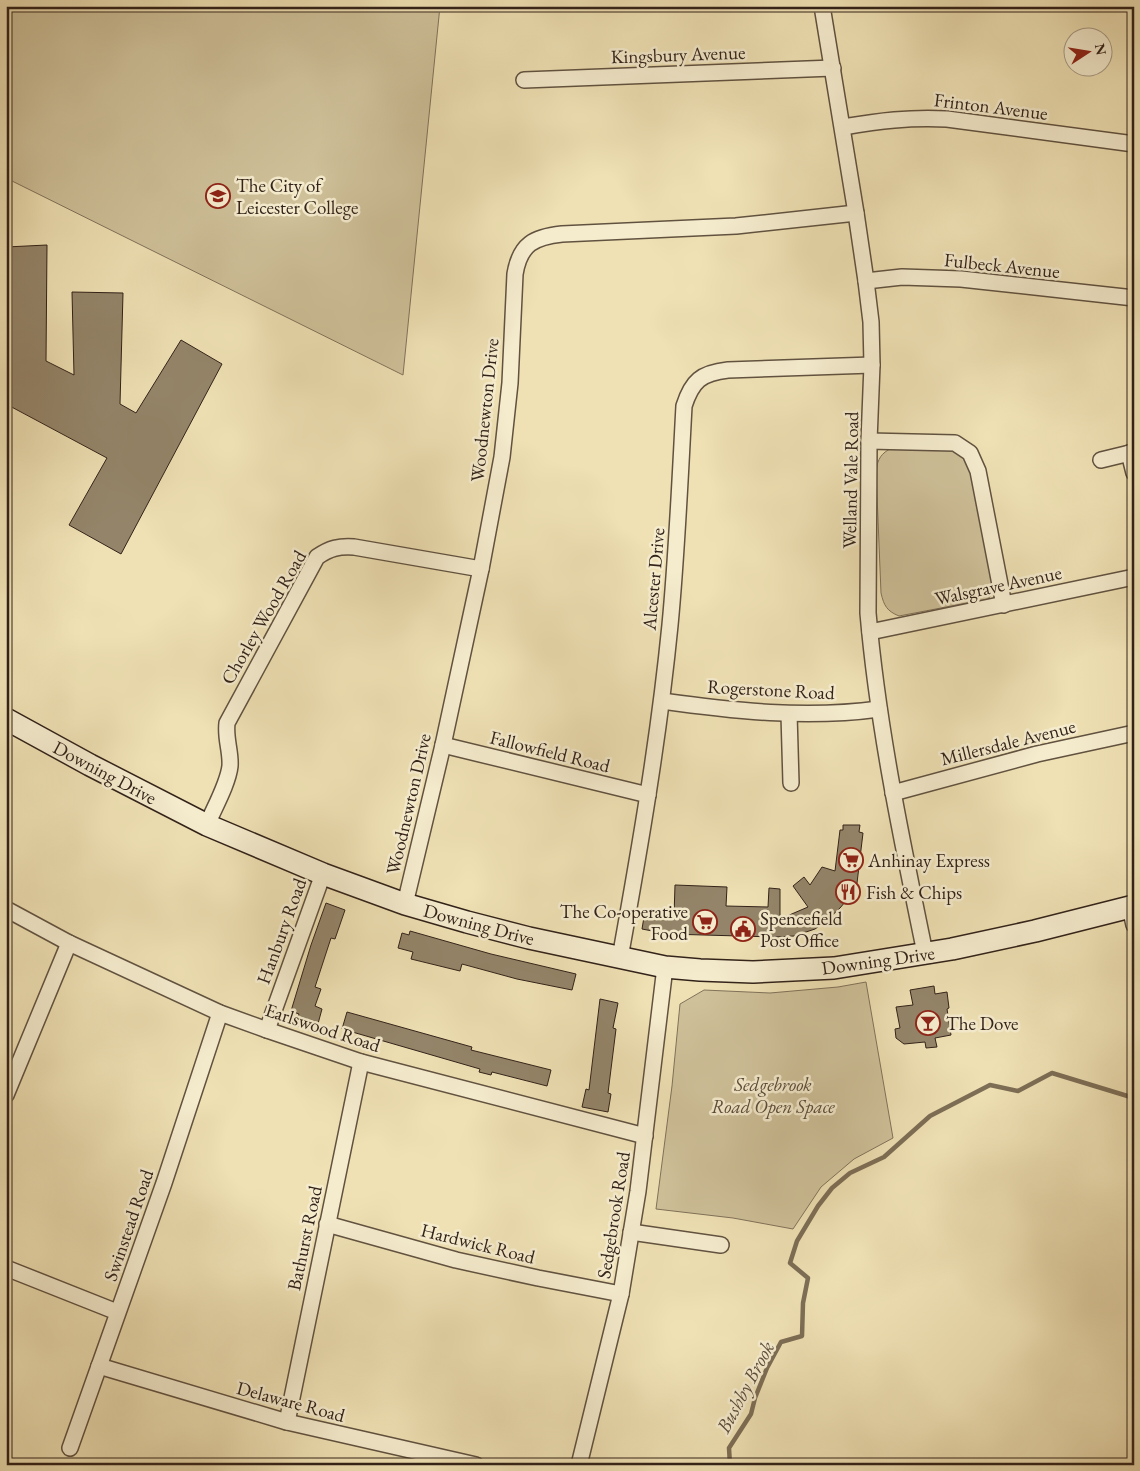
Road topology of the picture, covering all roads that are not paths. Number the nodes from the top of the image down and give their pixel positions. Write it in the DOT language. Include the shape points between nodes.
graph roads {
  1 [pos="822,6"];
  2 [pos="833,68"];
  3 [pos="524,80"];
  4 [pos="843,127"];
  5 [pos="1134,144"];
  6 [pos="856,213"];
  7 [pos="866,281"];
  8 [pos="1134,298"];
  9 [pos="872,365"];
  10 [pos="869,441"];
  11 [pos="1131,452"];
  12 [pos="1101,460"];
  13 [pos="1134,473"];
  14 [pos="481,569"];
  15 [pos="1134,577"];
  16 [pos="1004,605"];
  17 [pos="870,632"];
  18 [pos="662,701"];
  19 [pos="879,709"];
  20 [pos="789,714"];
  21 [pos="6,719"];
  22 [pos="1134,732"];
  23 [pos="443,745"];
  24 [pos="791,783"];
  25 [pos="894,793"];
  26 [pos="648,795"];
  27 [pos="207,825"];
  28 [pos="323,874"];
  29 [pos="405,904"];
  30 [pos="6,909"];
  31 [pos="1132,913"];
  32 [pos="69,943"];
  33 [pos="925,954"];
  34 [pos="620,958"];
  35 [pos="665,967"];
  36 [pos="220,1013"];
  37 [pos="267,1030"];
  38 [pos="361,1062"];
  39 [pos="6,1096"];
  40 [pos="645,1136"];
  41 [pos="327,1224"];
  42 [pos="631,1232"];
  43 [pos="720,1245"];
  44 [pos="6,1268"];
  45 [pos="621,1294"];
  46 [pos="118,1312"];
  47 [pos="99,1366"];
  48 [pos="287,1422"];
  49 [pos="70,1448"];
  50 [pos="476,1465"];
  51 [pos="579,1465"];
  1 -- 2 [label="street, Welland Vale Road"];
  2 -- 3 [label="street, Kingsbury Avenue"];
  2 -- 4 [label="street, Welland Vale Road"];
  4 -- 5 [label="street, Frinton Avenue" via="919,117"];
  4 -- 6 [label="street, Welland Vale Road"];
  6 -- 7 [label="street, Welland Vale Road"];
  6 -- 14 [label="street, Woodnewton Drive" via="736,226 562,234 531,242 517,260 502,458"];
  7 -- 8 [label="street, Fulbeck Avenue" via="902,277 961,279"];
  7 -- 9 [label="street, Welland Vale Road"];
  9 -- 10 [label="street, Welland Vale Road"];
  9 -- 18 [label="street, Alcester Drive" via="712,372 696,381 689,392 684,406"];
  10 -- 16 [label="street" via="955,443 970,453 978,471"];
  10 -- 17 [label="street, Welland Vale Road"];
  11 -- 12 [label="street"];
  11 -- 13 [label="street"];
  14 -- 23 [label="street, Woodnewton Drive"];
  14 -- 27 [label="street, Chorley Wood Road" via="354,547 339,546 317,557 228,724 226,736 230,768"];
  15 -- 16 [label="street, Walsgrave Avenue"];
  16 -- 17 [label="street, Walsgrave Avenue"];
  17 -- 19 [label="street, Welland Vale Road"];
  18 -- 20 [label="street, Rogerstone Road"];
  18 -- 26 [label="street, Alcester Drive"];
  19 -- 20 [label="street, Rogerstone Road"];
  19 -- 25 [label="street, Welland Vale Road"];
  20 -- 24 [label="street"];
  21 -- 27 [label="street, Downing Drive"];
  22 -- 25 [label="street, Millersdale Avenue" via="1037,754"];
  23 -- 26 [label="street, Fallowfield Road"];
  23 -- 29 [label="street, Woodnewton Drive"];
  25 -- 33 [label="street, Welland Vale Road"];
  26 -- 34 [label="street, Alcester Drive"];
  27 -- 28 [label="street, Downing Drive"];
  28 -- 29 [label="street, Downing Drive"];
  28 -- 37 [label="street, Hanbury Road"];
  29 -- 34 [label="street, Downing Drive" via="529,938"];
  30 -- 32 [label="street, Earlswood Road"];
  31 -- 33 [label="street, Downing Drive"];
  32 -- 36 [label="street, Earlswood Road"];
  32 -- 39 [label="street"];
  33 -- 35 [label="street, Downing Drive" via="794,971"];
  34 -- 35 [label="street, Downing Drive"];
  35 -- 40 [label="street, Sedgebrook Road"];
  36 -- 37 [label="street, Earlswood Road"];
  36 -- 46 [label="street, Swinstead Road"];
  37 -- 38 [label="street, Earlswood Road"];
  38 -- 40 [label="street, Earlswood Road"];
  38 -- 41 [label="street, Bathurst Road"];
  40 -- 42 [label="street, Sedgebrook Road"];
  41 -- 45 [label="street, Hardwick Road" via="456,1260"];
  41 -- 48 [label="street, Bathurst Road"];
  42 -- 43 [label="street"];
  42 -- 45 [label="street, Sedgebrook Road"];
  44 -- 46 [label="street"];
  45 -- 51 [label="street, Sedgebrook Road"];
  46 -- 47 [label="street, Swinstead Road"];
  47 -- 48 [label="street, Delaware Road"];
  47 -- 49 [label="street, Swinstead Road"];
  48 -- 50 [label="street, Delaware Road"];
}
